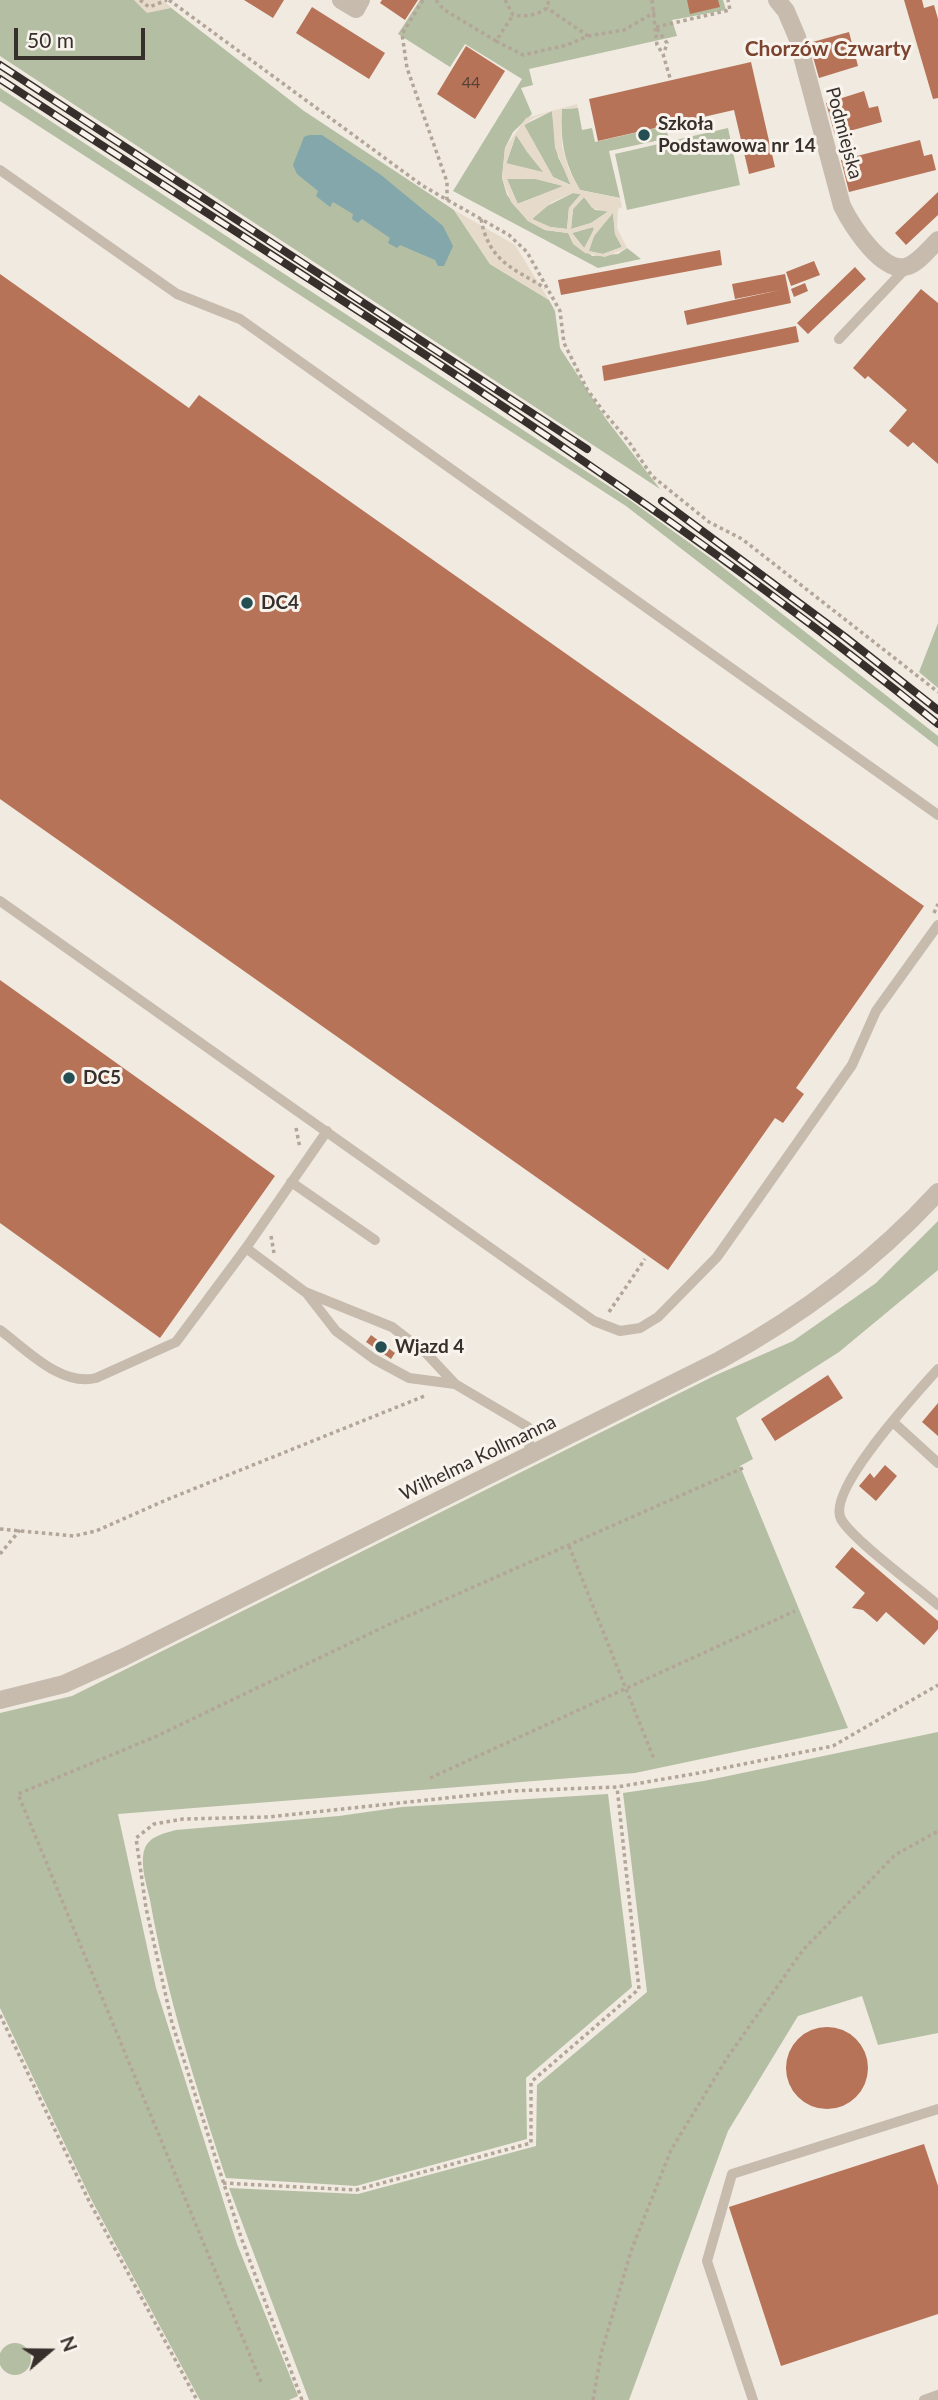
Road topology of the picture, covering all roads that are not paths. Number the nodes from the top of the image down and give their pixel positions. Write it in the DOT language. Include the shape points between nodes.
graph roads {
  1 [pos="777,0"];
  2 [pos="0,170"];
  3 [pos="938,240"];
  4 [pos="907,267"];
  5 [pos="839,339"];
  6 [pos="938,815"];
  7 [pos="0,901"];
  8 [pos="938,925"];
  9 [pos="327,1131"];
  10 [pos="292,1182"];
  11 [pos="938,1192"];
  12 [pos="376,1240"];
  13 [pos="246,1248"];
  14 [pos="305,1293"];
  15 [pos="0,1330"];
  16 [pos="938,1369"];
  17 [pos="455,1384"];
  18 [pos="893,1422"];
  19 [pos="530,1456"];
  20 [pos="938,1463"];
  21 [pos="938,1605"];
  22 [pos="0,1700"];
  23 [pos="938,2109"];
  24 [pos="938,2395"];
  25 [pos="753,2400"];
  26 [pos="924,2400"];
  1 -- 4 [label="street, Podmiejska" via="797,37 842,206 860,236 887,263"];
  2 -- 6 [label="lane" via="177,294 240,319"];
  3 -- 4 [label="street"];
  4 -- 5 [label="lane"];
  7 -- 9 [label="lane"];
  8 -- 9 [label="lane" via="876,1011 852,1065 717,1257 658,1317 640,1328 620,1331 594,1321"];
  9 -- 10 [label="lane"];
  10 -- 12 [label="lane"];
  10 -- 13 [label="lane"];
  11 -- 19 [label="street, Wilhelma Kollmanna" via="856,1270 794,1318"];
  13 -- 14 [label="lane"];
  13 -- 15 [label="lane" via="176,1342 96,1378 67,1378"];
  14 -- 17 [label="lane" via="393,1327"];
  14 -- 17 [label="lane" via="336,1331 374,1359 409,1378"];
  16 -- 18 [label="lane"];
  17 -- 19 [label="lane" via="528,1427"];
  18 -- 20 [label="lane"];
  18 -- 21 [label="lane" via="845,1485 838,1505 841,1518"];
  19 -- 22 [label="street, Wilhelma Kollmanna" via="86,1675"];
  23 -- 25 [label="lane" via="732,2174 707,2261"];
  24 -- 26 [label="lane"];
}
